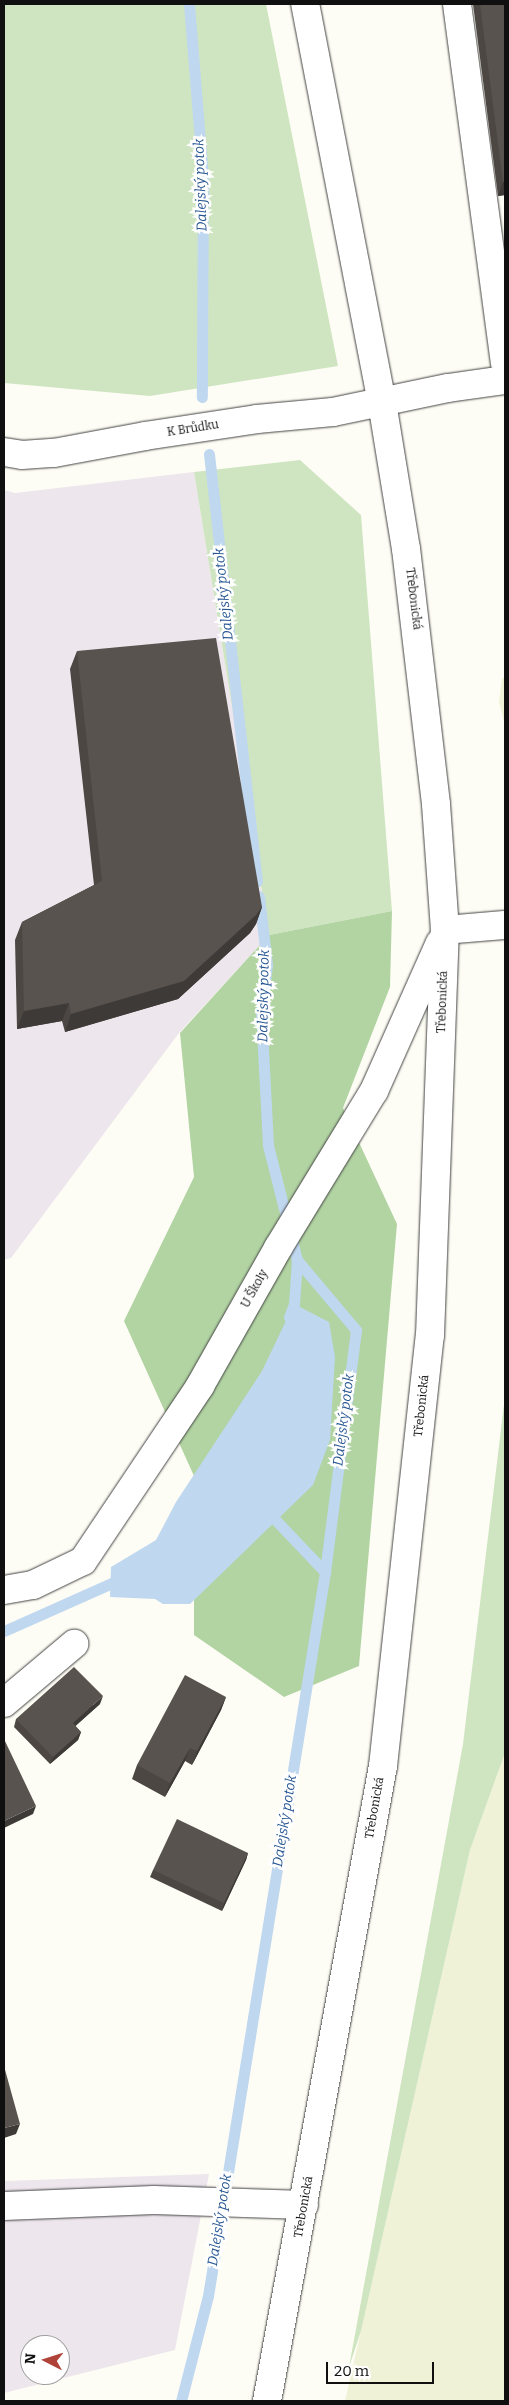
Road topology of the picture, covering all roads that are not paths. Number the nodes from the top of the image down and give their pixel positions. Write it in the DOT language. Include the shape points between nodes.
graph roads {
  1 [pos="305,4"];
  2 [pos="456,4"];
  3 [pos="505,363"];
  4 [pos="505,380"];
  5 [pos="382,404"];
  6 [pos="4,452"];
  7 [pos="505,925"];
  8 [pos="445,930"];
  9 [pos="4,1590"];
  10 [pos="74,1644"];
  11 [pos="4,1703"];
  12 [pos="304,2205"];
  13 [pos="4,2206"];
  14 [pos="267,2401"];
  1 -- 5 [label="street, Třebonická"];
  2 -- 3 [label="street"];
  4 -- 5 [label="street, K Brůdku" via="448,388"];
  5 -- 6 [label="street, K Brůdku" via="144,436 54,453 22,455"];
  5 -- 8 [label="street, Třebonická" via="423,679"];
  7 -- 8 [label="street"];
  8 -- 9 [label="street, U Školy" via="374,1091 278,1248 200,1386 83,1561 33,1585"];
  8 -- 12 [label="street, Třebonická" via="430,1336 384,1756"];
  10 -- 11 [label="street"];
  12 -- 13 [label="street" via="154,2200"];
  12 -- 14 [label="street, Třebonická"];
}
